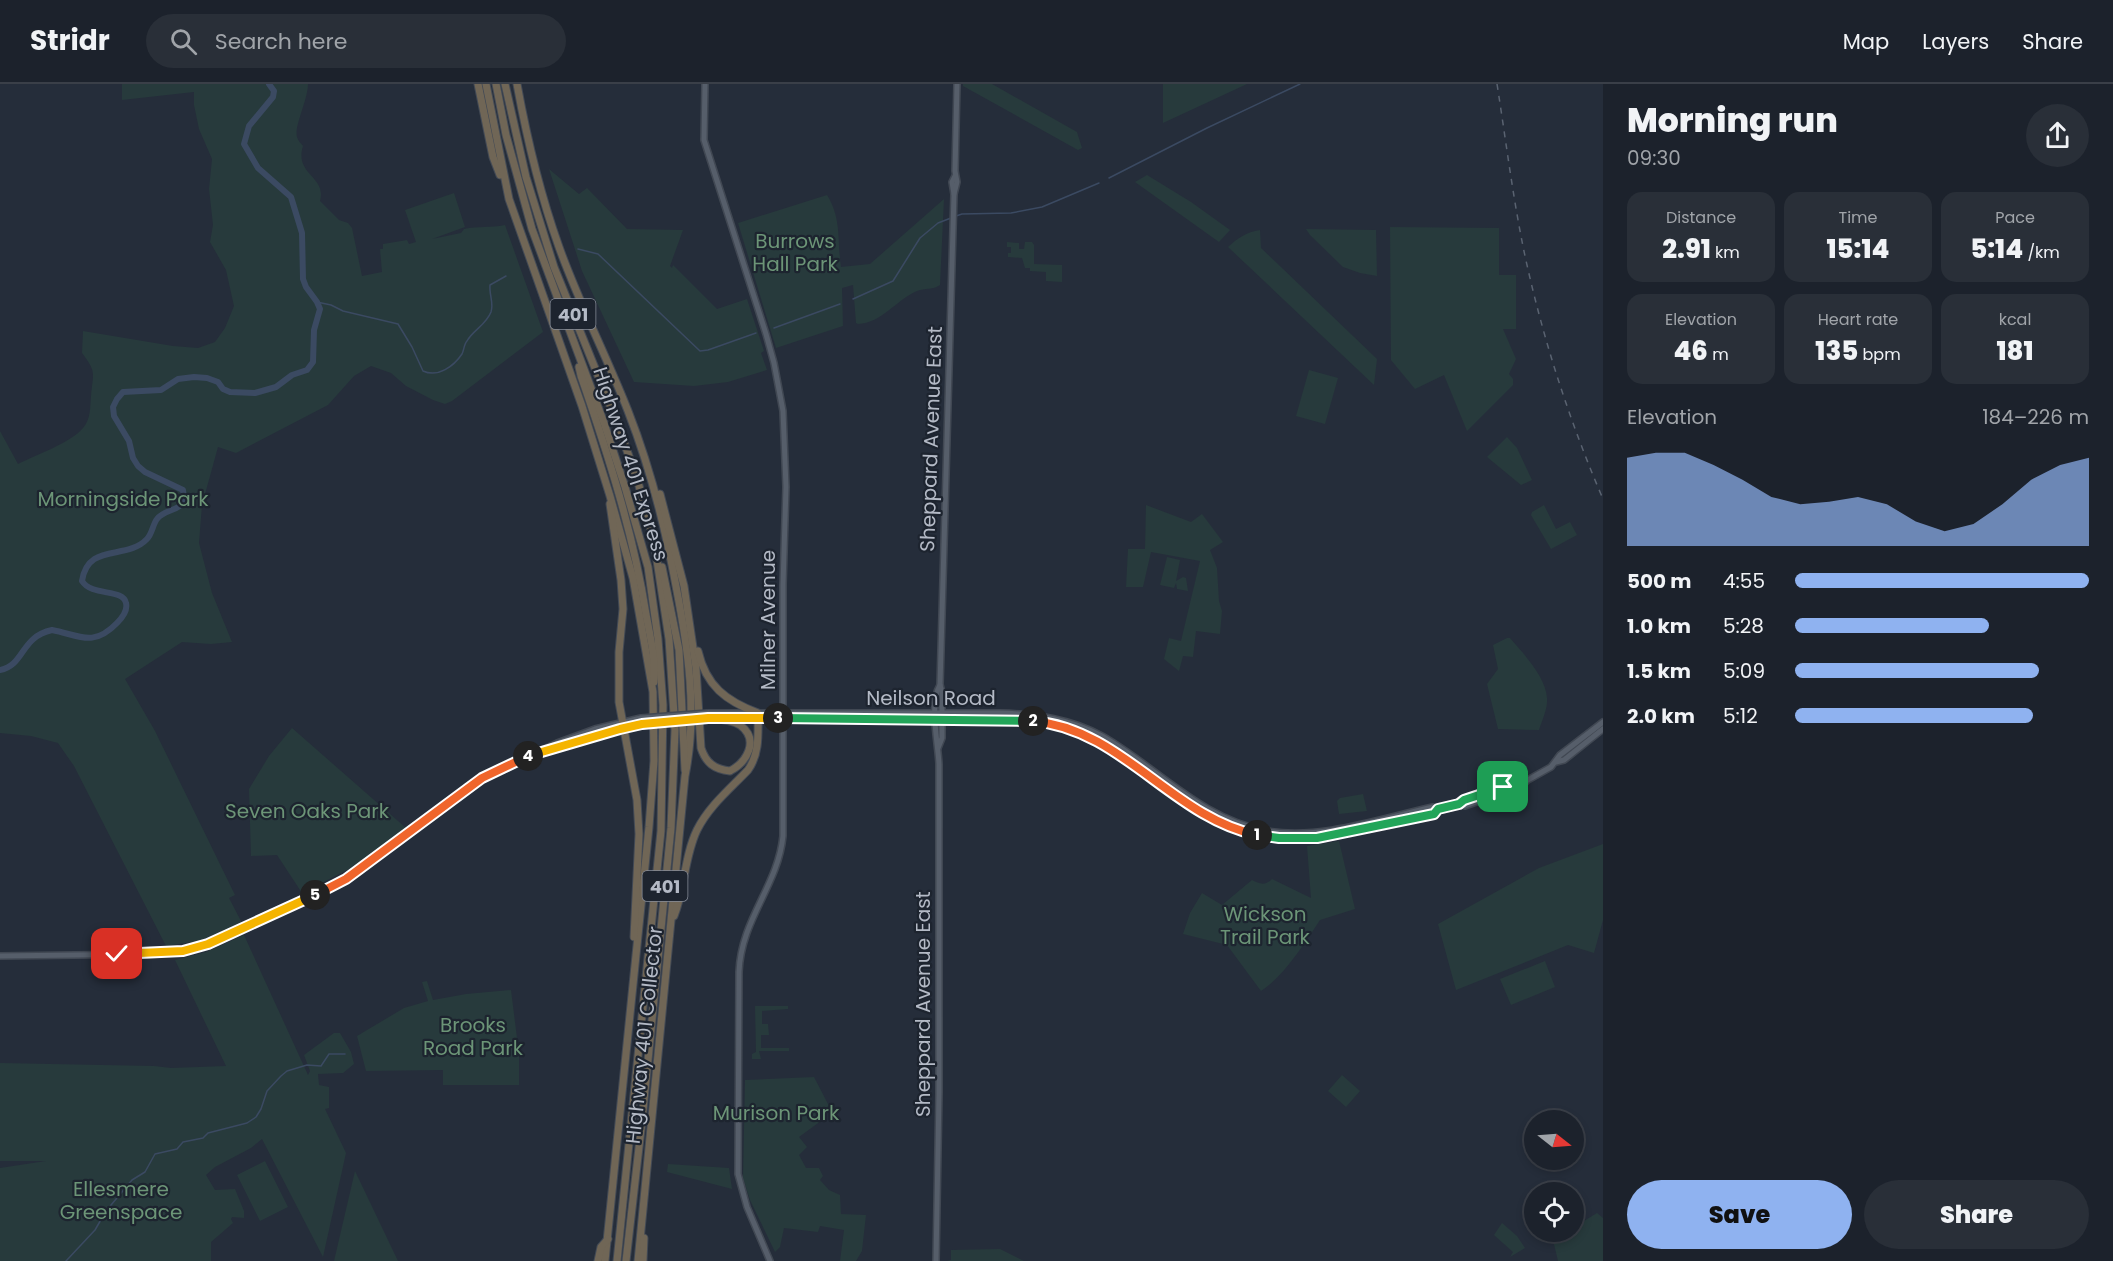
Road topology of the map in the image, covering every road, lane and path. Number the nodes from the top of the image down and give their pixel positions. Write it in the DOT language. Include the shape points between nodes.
graph roads {
  1 [pos="477,84"];
  2 [pos="486,84"];
  3 [pos="496,84"];
  4 [pos="505,84"];
  5 [pos="517,84"];
  6 [pos="705,84"];
  7 [pos="957,84"];
  8 [pos="509,199"];
  9 [pos="577,352"];
  10 [pos="649,470"];
  11 [pos="610,496"];
  12 [pos="654,541"];
  13 [pos="684,586"];
  14 [pos="653,692"];
  15 [pos="939,715"];
  16 [pos="708,716"];
  17 [pos="758,716"];
  18 [pos="1603,722"];
  19 [pos="623,724"];
  20 [pos="1603,729"];
  21 [pos="1556,762"];
  22 [pos="686,776"];
  23 [pos="672,921"];
  24 [pos="0,956"];
  25 [pos="633,992"];
  26 [pos="646,1178"];
  27 [pos="608,1239"];
  28 [pos="598,1261"];
  29 [pos="605,1261"];
  30 [pos="617,1261"];
  31 [pos="626,1261"];
  32 [pos="638,1261"];
  33 [pos="643,1261"];
  34 [pos="770,1261"];
  35 [pos="936,1261"];
  1 -- 8 [label="highway" via="493,157"];
  2 -- 8 [label="highway, Highway 401 Collector / 401"];
  3 -- 9 [label="highway, Highway 401 Express / 401" via="532,230"];
  4 -- 12 [label="highway, Highway 401 Express / 401" via="526,177 554,267 622,434"];
  5 -- 10 [label="highway, Highway 401 Collector / 401" via="538,181 558,244"];
  6 -- 34 [label="main road, Milner Avenue" via="704,140 774,363 785,443 782,853 743,939 739,972 738,1174"];
  7 -- 15 [label="main road, Sheppard Avenue East"];
  8 -- 11 [label="highway, Highway 401 Collector / 401"];
  9 -- 14 [label="highway" via="581,376 618,485 639,571 652,645"];
  9 -- 30 [label="highway, Highway 401 Express / 401" via="604,423 648,567 663,705 661,831"];
  10 -- 13 [label="highway" via="657,485"];
  10 -- 22 [label="highway, Highway 401 Collector / 401" via="669,547 690,668"];
  11 -- 14 [label="highway, Highway 401 Collector / 401" via="633,578"];
  11 -- 19 [label="highway" via="623,609 618,679"];
  12 -- 22 [label="highway" via="679,650"];
  12 -- 31 [label="highway, Highway 401 Express / 401" via="669,639 675,766"];
  13 -- 16 [label="highway" via="696,668 700,748 712,766 730,771 745,760 749,751 747,732 735,723"];
  13 -- 17 [label="highway" via="704,672 714,687"];
  14 -- 25 [label="highway, Highway 401 Collector / 401" via="654,761"];
  15 -- 17 [label="main road, Neilson Road, bridge"];
  15 -- 21 [label="main road, Neilson Road" via="1024,713 1073,723 1134,756 1198,804 1229,820 1256,829 1294,833 1378,822 1459,804 1526,781"];
  15 -- 35 [label="main road, Sheppard Avenue East" via="942,738 938,748"];
  16 -- 17 [label="main road, Neilson Road"];
  16 -- 19 [label="main road, Neilson Road, bridge" via="676,714"];
  17 -- 23 [label="highway" via="753,762 696,831"];
  18 -- 21 [label="main road, Neilson Road"];
  19 -- 24 [label="main road, Neilson Road" via="567,739 482,778 346,879 217,940 183,951 149,954"];
  19 -- 25 [label="highway" via="639,834"];
  20 -- 21 [label="main road, Neilson Road"];
  22 -- 23 [label="highway, Highway 401 Collector / 401"];
  23 -- 26 [label="highway, Highway 401 Collector / 401"];
  25 -- 27 [label="highway, Highway 401 Collector / 401"];
  26 -- 32 [label="highway, Highway 401 Collector / 401"];
  26 -- 33 [label="highway"];
  27 -- 28 [label="highway" via="601,1247"];
  27 -- 29 [label="highway, Highway 401 Collector / 401"];
}
